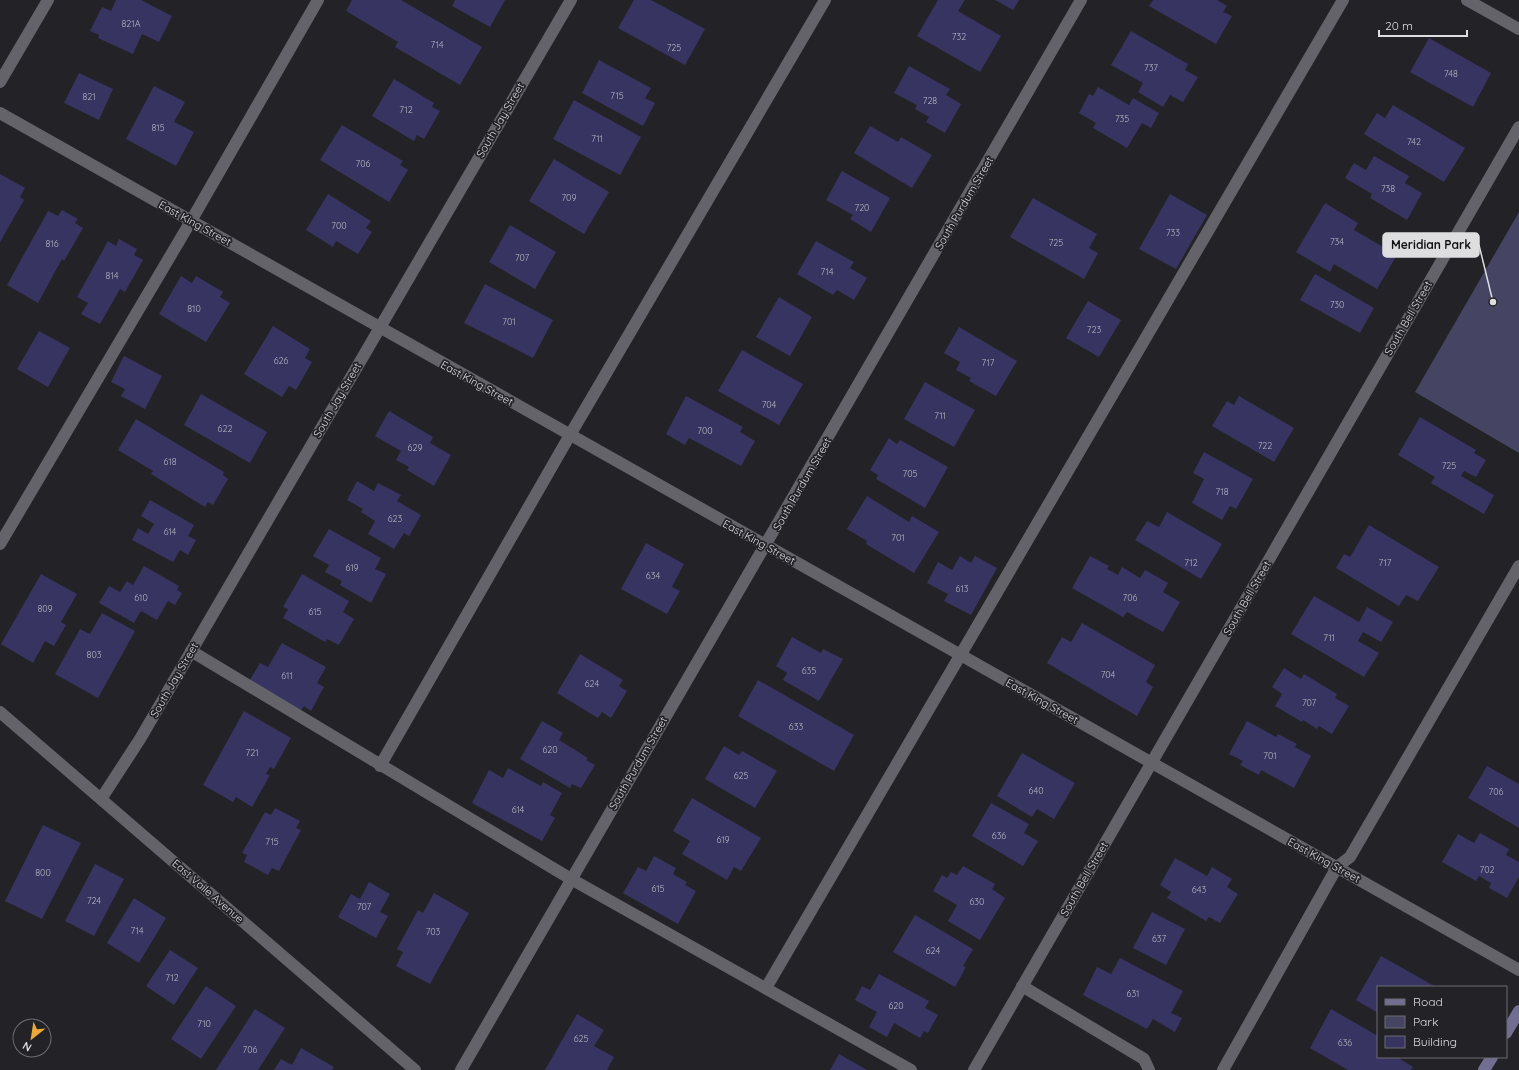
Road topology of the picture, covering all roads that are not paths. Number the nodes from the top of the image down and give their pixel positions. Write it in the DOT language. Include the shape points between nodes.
graph roads {
  1 [pos="48,0"];
  2 [pos="318,0"];
  3 [pos="571,0"];
  4 [pos="825,0"];
  5 [pos="1080,0"];
  6 [pos="1343,0"];
  7 [pos="1467,0"];
  8 [pos="1519,29"];
  9 [pos="0,82"];
  10 [pos="0,113"];
  11 [pos="1519,127"];
  12 [pos="191,221"];
  13 [pos="379,327"];
  14 [pos="570,435"];
  15 [pos="0,544"];
  16 [pos="766,546"];
  17 [pos="1519,566"];
  18 [pos="191,651"];
  19 [pos="960,655"];
  20 [pos="0,712"];
  21 [pos="1151,763"];
  22 [pos="380,766"];
  23 [pos="102,799"];
  24 [pos="1337,867"];
  25 [pos="571,879"];
  26 [pos="1519,970"];
  27 [pos="1022,986"];
  28 [pos="766,988"];
  29 [pos="1519,1011"];
  30 [pos="1507,1031"];
  31 [pos="1491,1058"];
  32 [pos="415,1070"];
  33 [pos="461,1070"];
  34 [pos="912,1070"];
  35 [pos="974,1070"];
  36 [pos="1149,1070"];
  37 [pos="1223,1070"];
  38 [pos="1484,1070"];
  1 -- 9 [label="street"];
  2 -- 12 [label="street"];
  3 -- 13 [label="street, South Jay Street"];
  4 -- 14 [label="street"];
  5 -- 16 [label="street, South Purdum Street"];
  6 -- 19 [label="street"];
  7 -- 8 [label="street"];
  10 -- 12 [label="street, East King Street"];
  11 -- 21 [label="street, South Bell Street"];
  12 -- 13 [label="street, East King Street"];
  12 -- 15 [label="street"];
  13 -- 14 [label="street, East King Street"];
  13 -- 18 [label="street, South Jay Street"];
  14 -- 16 [label="street, East King Street"];
  14 -- 22 [label="street"];
  16 -- 19 [label="street, East King Street"];
  16 -- 25 [label="street, South Purdum Street"];
  17 -- 24 [label="street" via="1350,857"];
  18 -- 22 [label="street"];
  18 -- 23 [label="street, South Jay Street"];
  19 -- 21 [label="street, East King Street"];
  19 -- 28 [label="street"];
  20 -- 23 [label="street, East Vaile Avenue"];
  21 -- 24 [label="street, East King Street"];
  21 -- 27 [label="street, South Bell Street"];
  22 -- 25 [label="street"];
  23 -- 32 [label="street, East Vaile Avenue"];
  24 -- 26 [label="street, East King Street"];
  24 -- 37 [label="street"];
  25 -- 28 [label="street"];
  25 -- 33 [label="street, South Purdum Street"];
  27 -- 35 [label="street, South Bell Street"];
  27 -- 36 [label="street" via="1144,1059"];
  28 -- 34 [label="street"];
  29 -- 30 [label="main road"];
  31 -- 38 [label="main road"];
}
